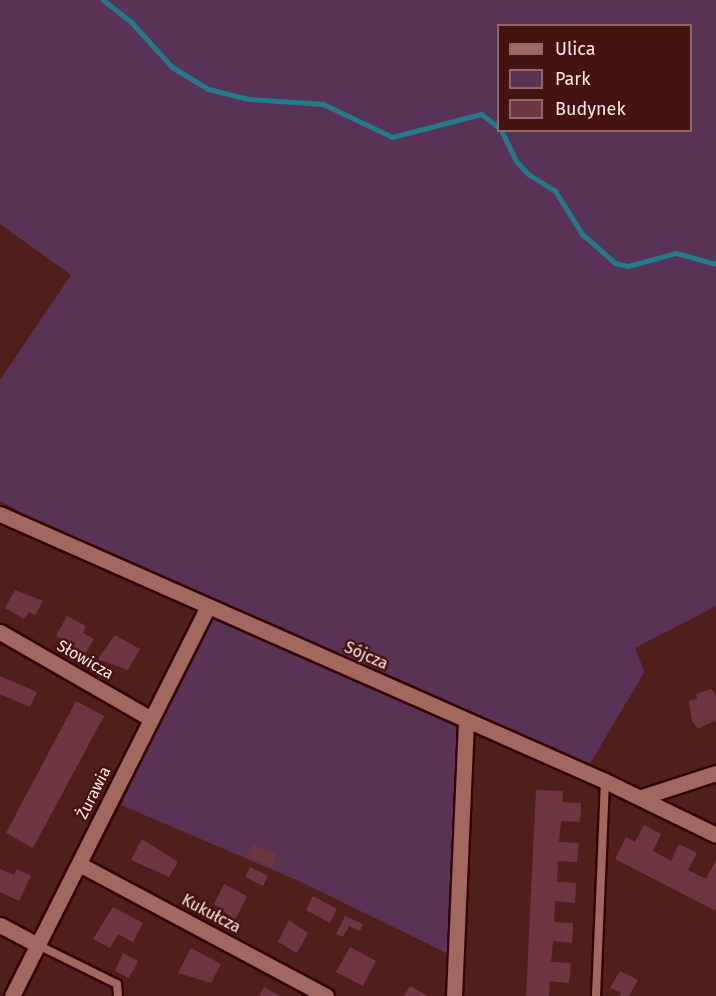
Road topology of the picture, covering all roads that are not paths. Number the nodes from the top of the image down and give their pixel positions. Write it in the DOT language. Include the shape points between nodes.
graph roads {
  1 [pos="0,514"];
  2 [pos="208,606"];
  3 [pos="0,632"];
  4 [pos="151,719"];
  5 [pos="466,720"];
  6 [pos="716,773"];
  7 [pos="605,781"];
  8 [pos="642,797"];
  9 [pos="716,835"];
  10 [pos="79,864"];
  11 [pos="0,925"];
  12 [pos="38,945"];
  13 [pos="12,996"];
  14 [pos="118,996"];
  15 [pos="326,996"];
  16 [pos="454,996"];
  17 [pos="596,996"];
  1 -- 2 [label="street, Sójcza"];
  2 -- 4 [label="street, Żurawia"];
  2 -- 5 [label="street, Sójcza"];
  3 -- 4 [label="street, Słowicza"];
  4 -- 10 [label="street, Żurawia"];
  5 -- 7 [label="street, Sójcza"];
  5 -- 16 [label="street"];
  6 -- 8 [label="street"];
  7 -- 8 [label="street, Sójcza"];
  7 -- 17 [label="lane"];
  8 -- 9 [label="street, Sójcza"];
  10 -- 12 [label="street, Żurawia"];
  10 -- 15 [label="street, Kukułcza"];
  11 -- 12 [label="street"];
  12 -- 13 [label="street, Żurawia"];
  12 -- 14 [label="lane" via="117,984"];
}
